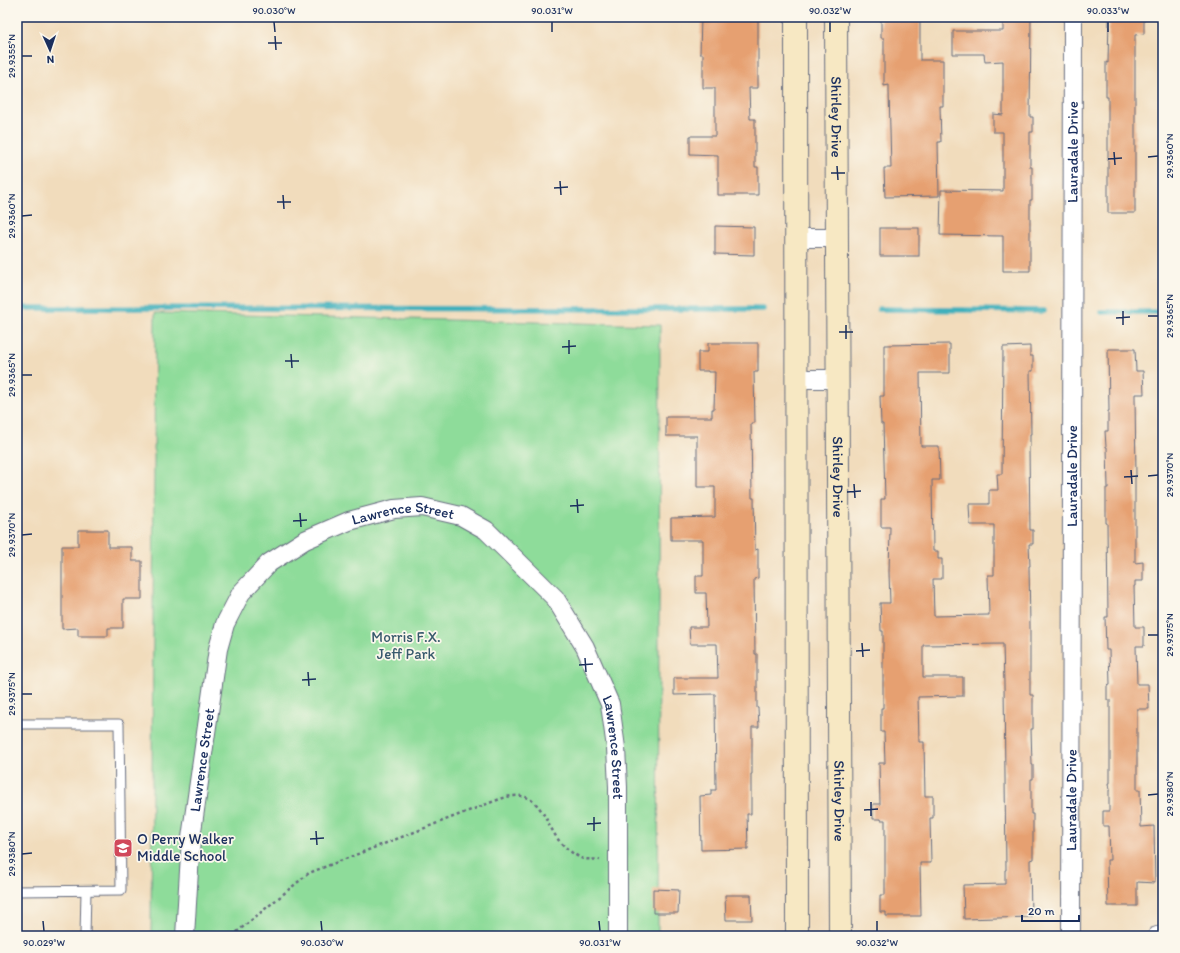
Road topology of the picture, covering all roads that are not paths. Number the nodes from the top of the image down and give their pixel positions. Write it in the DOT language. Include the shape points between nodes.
graph roads {
  1 [pos="796,17"];
  2 [pos="836,17"];
  3 [pos="1073,17"];
  4 [pos="796,238"];
  5 [pos="837,238"];
  6 [pos="796,379"];
  7 [pos="837,379"];
  8 [pos="17,724"];
  9 [pos="17,891"];
  10 [pos="86,891"];
  11 [pos="1163,935"];
  12 [pos="85,936"];
  13 [pos="185,936"];
  14 [pos="618,936"];
  15 [pos="797,936"];
  16 [pos="840,936"];
  17 [pos="1071,936"];
  18 [pos="1157,936"];
  1 -- 4 [label="street"];
  2 -- 5 [label="street, Shirley Drive"];
  3 -- 17 [label="street, Lauradale Drive"];
  4 -- 5 [label="street"];
  4 -- 6 [label="street"];
  5 -- 7 [label="street, Shirley Drive"];
  6 -- 7 [label="street"];
  6 -- 15 [label="street"];
  7 -- 16 [label="street, Shirley Drive"];
  8 -- 10 [label="lane" via="119,724 121,890"];
  9 -- 10 [label="lane"];
  10 -- 12 [label="lane"];
  11 -- 18 [label="street"];
  13 -- 14 [label="street, Lawrence Street" via="191,838 218,649 225,624 241,594 269,563 305,540 349,521 394,509 422,507 461,516 486,530 555,598 585,647 610,704 616,748"];
}
